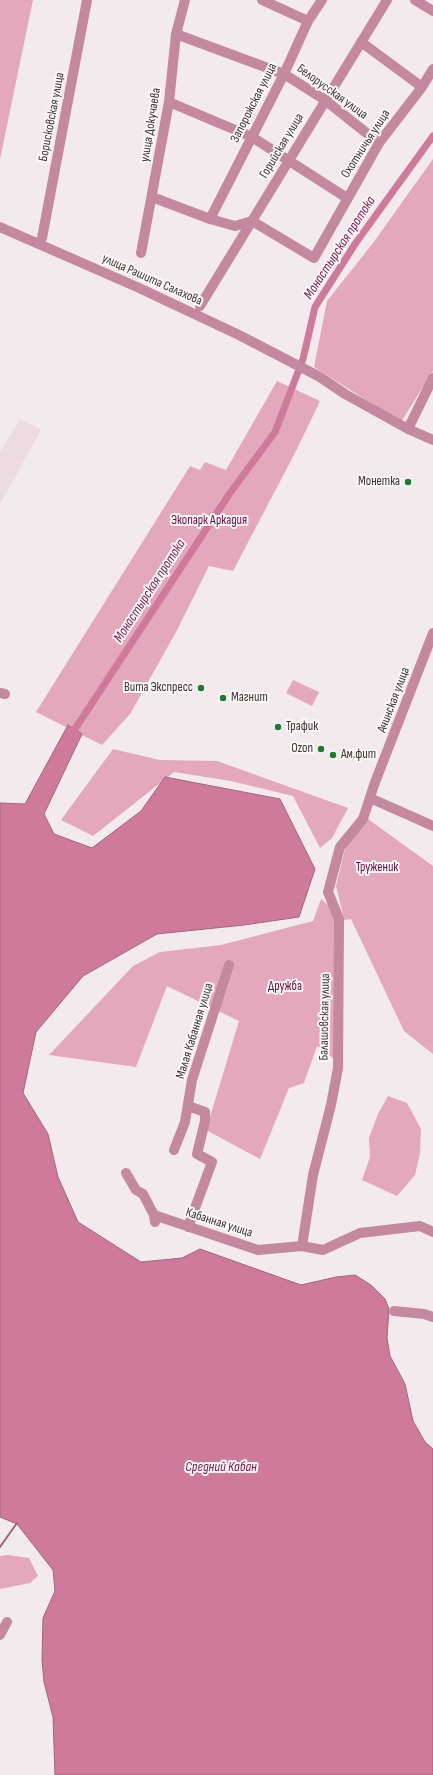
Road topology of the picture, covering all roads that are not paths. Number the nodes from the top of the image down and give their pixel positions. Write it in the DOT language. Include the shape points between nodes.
graph roads {
  1 [pos="87,0"];
  2 [pos="185,0"];
  3 [pos="262,0"];
  4 [pos="322,0"];
  5 [pos="386,0"];
  6 [pos="415,0"];
  7 [pos="433,11"];
  8 [pos="308,21"];
  9 [pos="176,34"];
  10 [pos="361,42"];
  11 [pos="433,69"];
  12 [pos="284,74"];
  13 [pos="422,87"];
  14 [pos="326,100"];
  15 [pos="169,102"];
  16 [pos="252,137"];
  17 [pos="379,143"];
  18 [pos="289,160"];
  19 [pos="152,197"];
  20 [pos="347,198"];
  21 [pos="210,219"];
  22 [pos="252,221"];
  23 [pos="0,227"];
  24 [pos="42,238"];
  25 [pos="141,253"];
  26 [pos="200,306"];
  27 [pos="433,378"];
  28 [pos="408,430"];
  29 [pos="433,440"];
  30 [pos="433,633"];
  31 [pos="370,798"];
  32 [pos="433,826"];
  33 [pos="229,965"];
  34 [pos="188,1106"];
  35 [pos="174,1150"];
  36 [pos="126,1173"];
  37 [pos="188,1227"];
  38 [pos="433,1232"];
  39 [pos="302,1246"];
  40 [pos="394,1311"];
  41 [pos="433,1317"];
  42 [pos="7,1622"];
  43 [pos="0,1635"];
  1 -- 24 [label="street, Борисковская улица"];
  2 -- 9 [label="street, улица Докучаева"];
  3 -- 8 [label="street"];
  4 -- 8 [label="street, Запорожская улица"];
  5 -- 10 [label="street, Горийская улица"];
  6 -- 7 [label="street"];
  8 -- 12 [label="street, Запорожская улица"];
  9 -- 12 [label="street, Белорусская улица"];
  9 -- 15 [label="street, улица Докучаева"];
  10 -- 13 [label="street"];
  10 -- 14 [label="street, Горийская улица"];
  11 -- 13 [label="street, Охотничья улица"];
  12 -- 14 [label="street, Белорусская улица"];
  12 -- 16 [label="street, Запорожская улица"];
  13 -- 17 [label="street, Охотничья улица"];
  14 -- 17 [label="street, Белорусская улица"];
  14 -- 18 [label="street, Горийская улица"];
  15 -- 16 [label="street"];
  15 -- 19 [label="street, улица Докучаева"];
  16 -- 18 [label="street"];
  16 -- 21 [label="street, Запорожская улица"];
  17 -- 20 [label="street, Охотничья улица"];
  18 -- 20 [label="street"];
  18 -- 22 [label="street, Горийская улица"];
  19 -- 21 [label="street"];
  19 -- 25 [label="street, улица Докучаева"];
  20 -- 22 [label="street, Охотничья улица" via="314,258"];
  21 -- 22 [label="street" via="235,226"];
  22 -- 26 [label="street, Горийская улица"];
  23 -- 28 [label="street, улица Рашита Салахова" via="239,335 309,372"];
  27 -- 28 [label="street"];
  28 -- 29 [label="street"];
  30 -- 31 [label="street, Ачинская улица"];
  31 -- 32 [label="street"];
  31 -- 39 [label="street, Балашовская улица" via="363,819 340,847 328,892 339,919 338,1068 313,1175"];
  33 -- 34 [label="street, Малая Кабанная улица" via="192,1080"];
  34 -- 35 [label="street, Малая Кабанная улица"];
  34 -- 37 [label="street" via="205,1112 197,1154 212,1162"];
  36 -- 37 [label="street, Кабанная улица" via="136,1190 143,1194 154,1219"];
  37 -- 39 [label="street, Кабанная улица" via="258,1250"];
  38 -- 39 [label="street, Кабанная улица" via="420,1226 360,1233 323,1250"];
  40 -- 41 [label="street"];
  42 -- 43 [label="street"];
}
